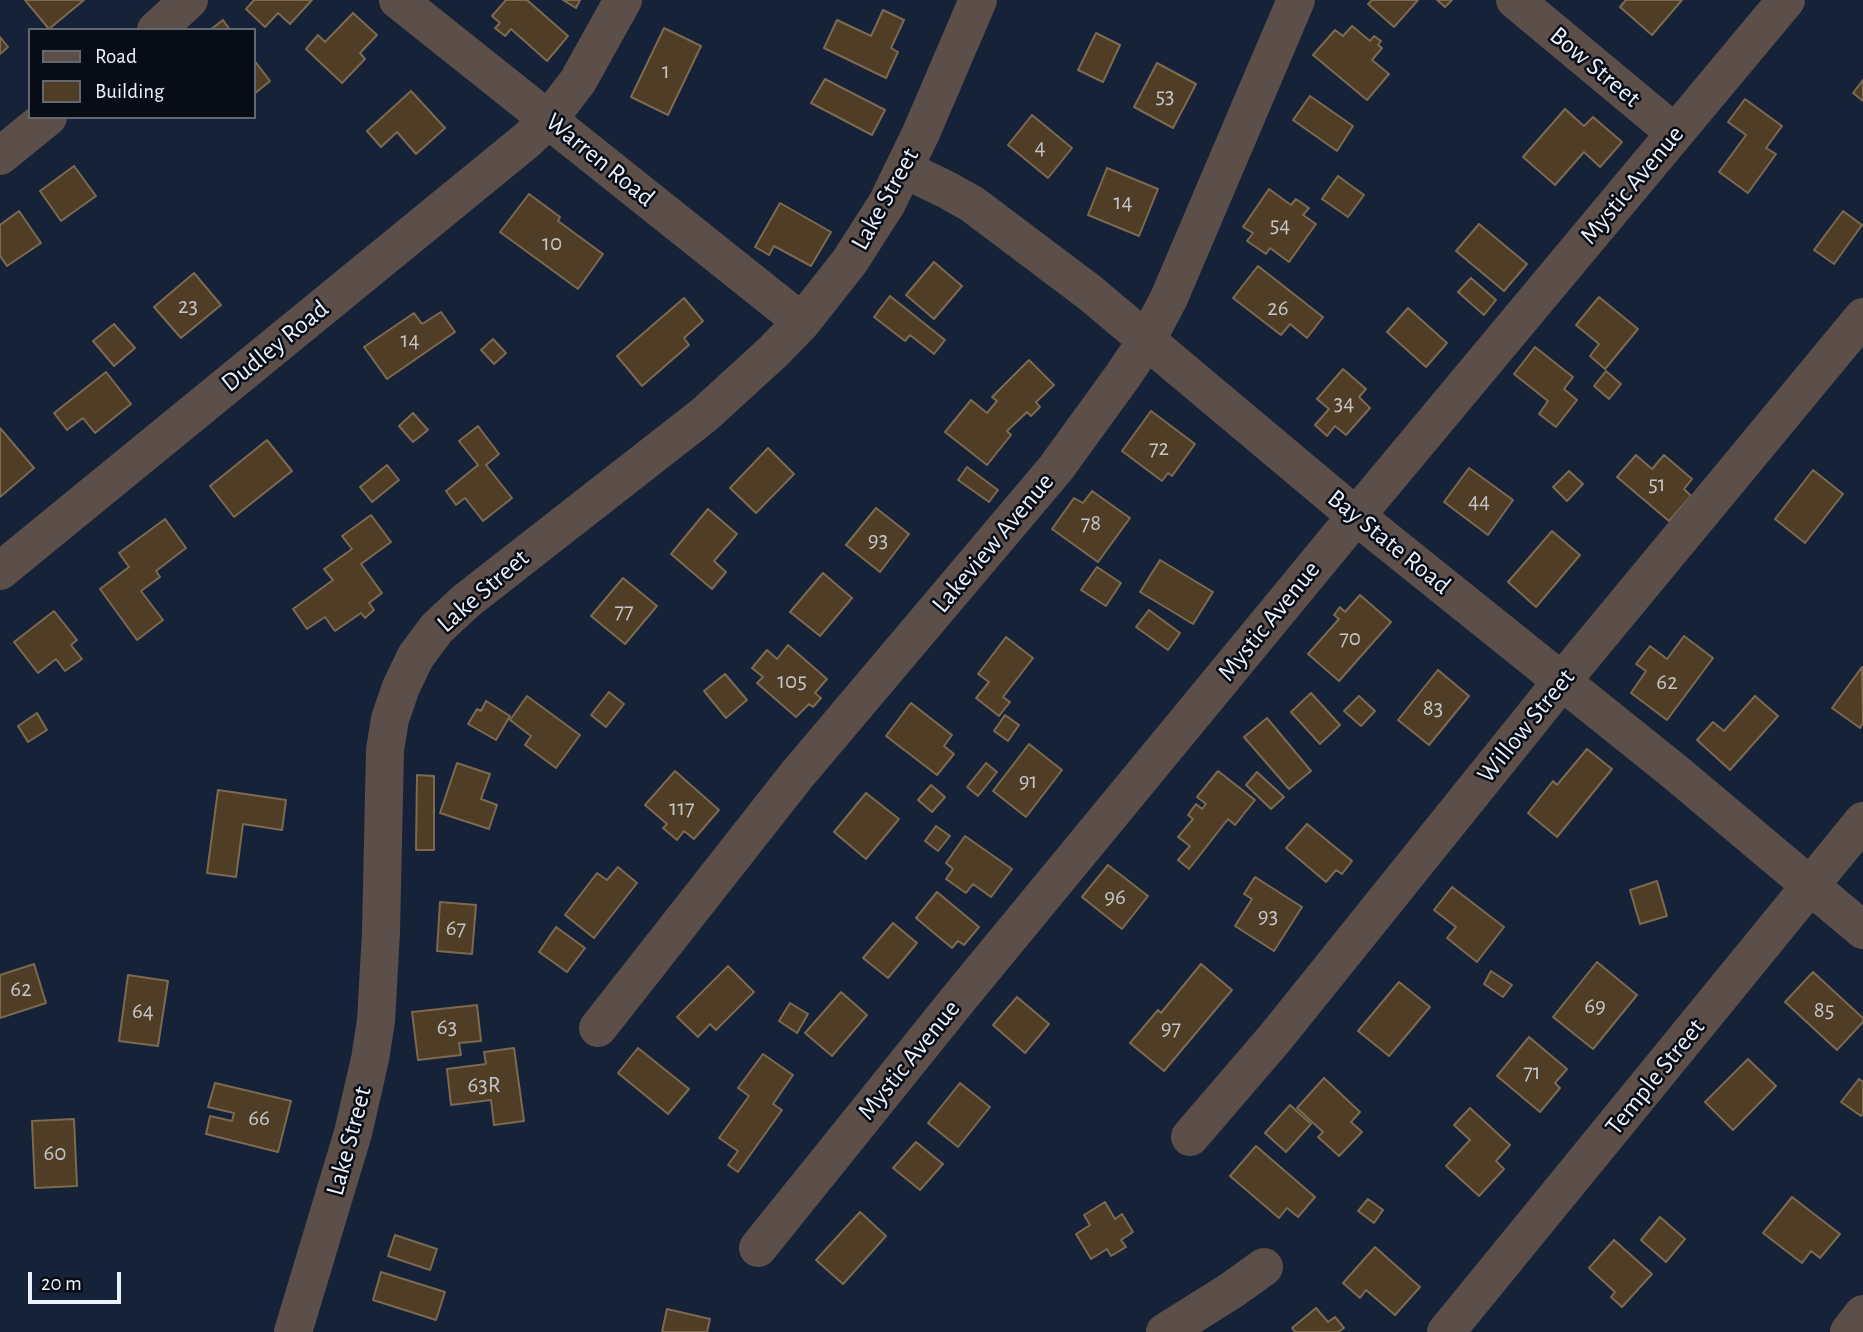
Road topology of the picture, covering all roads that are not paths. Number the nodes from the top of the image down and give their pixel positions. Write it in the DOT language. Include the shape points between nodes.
graph roads {
  1 [pos="189,0"];
  2 [pos="398,0"];
  3 [pos="623,0"];
  4 [pos="978,0"];
  5 [pos="1296,0"];
  6 [pos="1515,0"];
  7 [pos="1786,0"];
  8 [pos="158,28"];
  9 [pos="46,119"];
  10 [pos="549,119"];
  11 [pos="1675,133"];
  12 [pos="0,156"];
  13 [pos="904,169"];
  14 [pos="1863,317"];
  15 [pos="802,321"];
  16 [pos="1147,340"];
  17 [pos="1356,516"];
  18 [pos="0,571"];
  19 [pos="1562,681"];
  20 [pos="1863,821"];
  21 [pos="1810,886"];
  22 [pos="1863,930"];
  23 [pos="598,1028"];
  24 [pos="1190,1137"];
  25 [pos="758,1248"];
  26 [pos="1264,1267"];
  27 [pos="1863,1314"];
  28 [pos="293,1332"];
  29 [pos="1165,1332"];
  30 [pos="1446,1332"];
  31 [pos="1849,1332"];
  1 -- 8 [label="street"];
  2 -- 10 [label="street, Warren Road"];
  3 -- 10 [label="street, Dudley Road" via="578,81"];
  4 -- 13 [label="street, Lake Street"];
  5 -- 16 [label="street, Lakeview Avenue" via="1190,251"];
  6 -- 11 [label="street, Bow Street"];
  7 -- 11 [label="street, Mystic Avenue"];
  9 -- 12 [label="street"];
  10 -- 15 [label="street, Warren Road"];
  10 -- 18 [label="street, Dudley Road"];
  11 -- 17 [label="street, Mystic Avenue"];
  13 -- 15 [label="street, Lake Street" via="868,234"];
  13 -- 16 [label="street, Bay State Road" via="972,204"];
  14 -- 19 [label="street, Willow Street"];
  15 -- 28 [label="street, Lake Street" via="704,415 466,601 416,656 390,719 385,750 381,932 370,1059 353,1133"];
  16 -- 17 [label="street, Bay State Road"];
  16 -- 23 [label="street, Lakeview Avenue" via="1056,468 787,786"];
  17 -- 19 [label="street, Bay State Road"];
  17 -- 25 [label="street, Mystic Avenue"];
  19 -- 21 [label="street, Bay State Road"];
  19 -- 24 [label="street, Willow Street"];
  20 -- 21 [label="street, Temple Street"];
  21 -- 22 [label="street, Bay State Road"];
  21 -- 30 [label="street, Temple Street"];
  26 -- 29 [label="street"];
  27 -- 31 [label="street"];
}
